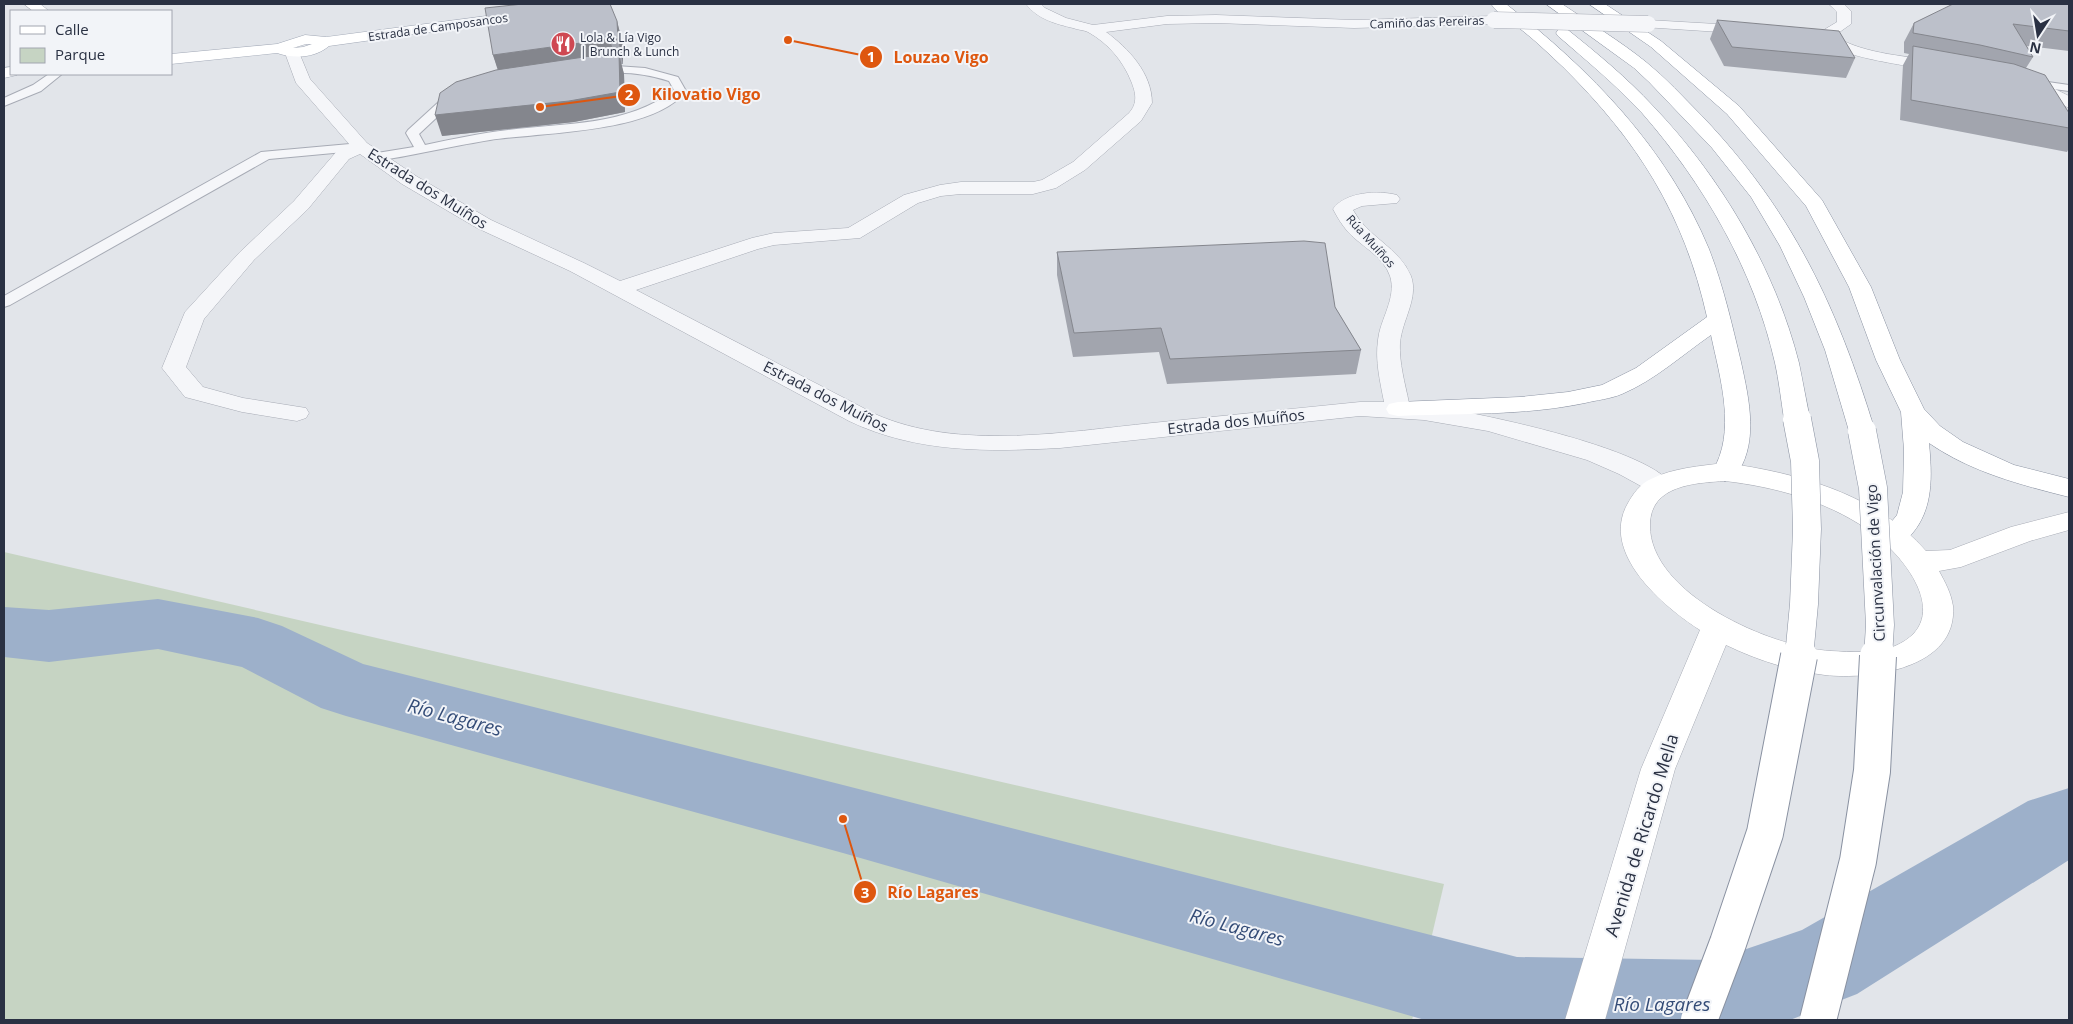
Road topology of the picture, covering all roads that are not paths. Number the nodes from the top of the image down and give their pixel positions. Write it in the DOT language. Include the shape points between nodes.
graph roads {
  1 [pos="1033,4"];
  2 [pos="1524,4"];
  3 [pos="1553,4"];
  4 [pos="1596,4"];
  5 [pos="1836,4"];
  6 [pos="1322,11"];
  7 [pos="1496,12"];
  8 [pos="536,14"];
  9 [pos="1333,22"];
  10 [pos="1093,29"];
  11 [pos="1763,32"];
  12 [pos="1809,36"];
  13 [pos="1827,38"];
  14 [pos="288,51"];
  15 [pos="172,58"];
  16 [pos="1958,70"];
  17 [pos="578,73"];
  18 [pos="55,75"];
  19 [pos="2006,79"];
  20 [pos="2022,82"];
  21 [pos="2069,88"];
  22 [pos="466,92"];
  23 [pos="4,102"];
  24 [pos="2069,103"];
  25 [pos="421,148"];
  26 [pos="369,152"];
  27 [pos="1390,199"];
  28 [pos="618,288"];
  29 [pos="4,302"];
  30 [pos="1719,320"];
  31 [pos="1398,409"];
  32 [pos="1913,412"];
  33 [pos="297,413"];
  34 [pos="1725,472"];
  35 [pos="1659,485"];
  36 [pos="2069,488"];
  37 [pos="2069,521"];
  38 [pos="1894,536"];
  39 [pos="1919,562"];
  40 [pos="1716,626"];
  41 [pos="1585,1020"];
  42 [pos="1699,1020"];
  43 [pos="1818,1020"];
  1 -- 10 [label="street, Camiño das Pereiras" via="1040,11"];
  2 -- 42 [label="main road, bridge" via="1590,54 1633,93 1678,144 1711,191 1745,250 1785,354 1805,461 1807,529 1798,670 1765,833"];
  3 -- 43 [label="main road, Circunvalación de Vigo, bridge" via="1640,66 1678,101 1716,141 1776,220 1828,328 1850,386 1862,431 1873,488 1880,625 1872,771 1858,861"];
  4 -- 32 [label="main road" via="1656,44 1733,110 1814,204 1860,287 1888,360"];
  5 -- 13 [label="street" via="1844,11 1844,24 1827,34"];
  6 -- 9 [label="street"];
  7 -- 9 [label="street, Camiño das Pereiras" via="1450,20 1370,24"];
  7 -- 11 [label="street, Camiño das Pereiras, bridge"];
  7 -- 30 [label="main road" via="1528,26 1583,77 1625,124 1681,210 1698,248"];
  8 -- 14 [label="main road, Estrada de Camposancos" via="323,42 312,50"];
  9 -- 10 [label="street, Camiño das Pereiras" via="1216,18"];
  10 -- 28 [label="street" via="1119,48 1130,62 1144,100 1135,117 1065,176 1033,188 940,191 910,199 853,234 774,239 752,244"];
  12 -- 13 [label="street"];
  13 -- 16 [label="street" via="1870,53"];
  14 -- 15 [label="main road, Estrada de Camposancos"];
  14 -- 26 [label="street, Estrada dos Muíños" via="302,80"];
  17 -- 25 [label="lane" via="616,68 657,72 674,80 680,91 659,108 641,114"];
  18 -- 23 [label="lane" via="37,88"];
  19 -- 20 [label="street"];
  20 -- 21 [label="lane"];
  20 -- 24 [label="street"];
  22 -- 25 [label="lane" via="447,101 412,133"];
  25 -- 26 [label="lane"];
  26 -- 28 [label="street, Estrada dos Muíños" via="409,180 484,224"];
  26 -- 29 [label="lane" via="266,155"];
  26 -- 33 [label="street" via="343,155 301,205 247,256 193,317 174,368 194,392 242,405"];
  27 -- 31 [label="street, Rúa Muíños" via="1360,200 1344,209 1346,217 1356,228 1392,260 1402,278 1401,301 1390,332 1388,354"];
  28 -- 31 [label="street, Estrada dos Muíños" via="871,422 930,438 969,442 1041,441 1360,408"];
  30 -- 31 [label="main road" via="1700,330 1649,370 1616,388 1574,399 1528,404"];
  30 -- 34 [label="main road" via="1733,382 1737,424 1733,461"];
  31 -- 35 [label="street, Estrada dos Muíños" via="1491,424 1557,441 1602,456 1639,472"];
  32 -- 36 [label="main road" via="1931,432 1976,459 2005,471"];
  32 -- 38 [label="main road" via="1916,494 1911,516"];
  34 -- 35 [label="main road" via="1689,475"];
  34 -- 38 [label="main road" via="1753,474 1813,490 1870,518"];
  35 -- 40 [label="main road" via="1645,497 1637,511 1634,528 1638,546 1648,567 1665,587"];
  37 -- 39 [label="main road" via="2021,534 1951,560"];
  38 -- 39 [label="main road"];
  39 -- 40 [label="main road" via="1932,583 1938,604 1937,623 1927,640 1910,653 1885,661 1855,664 1785,654"];
  40 -- 41 [label="main road, Avenida de Ricardo Mella" via="1710,648 1658,768"];
}
